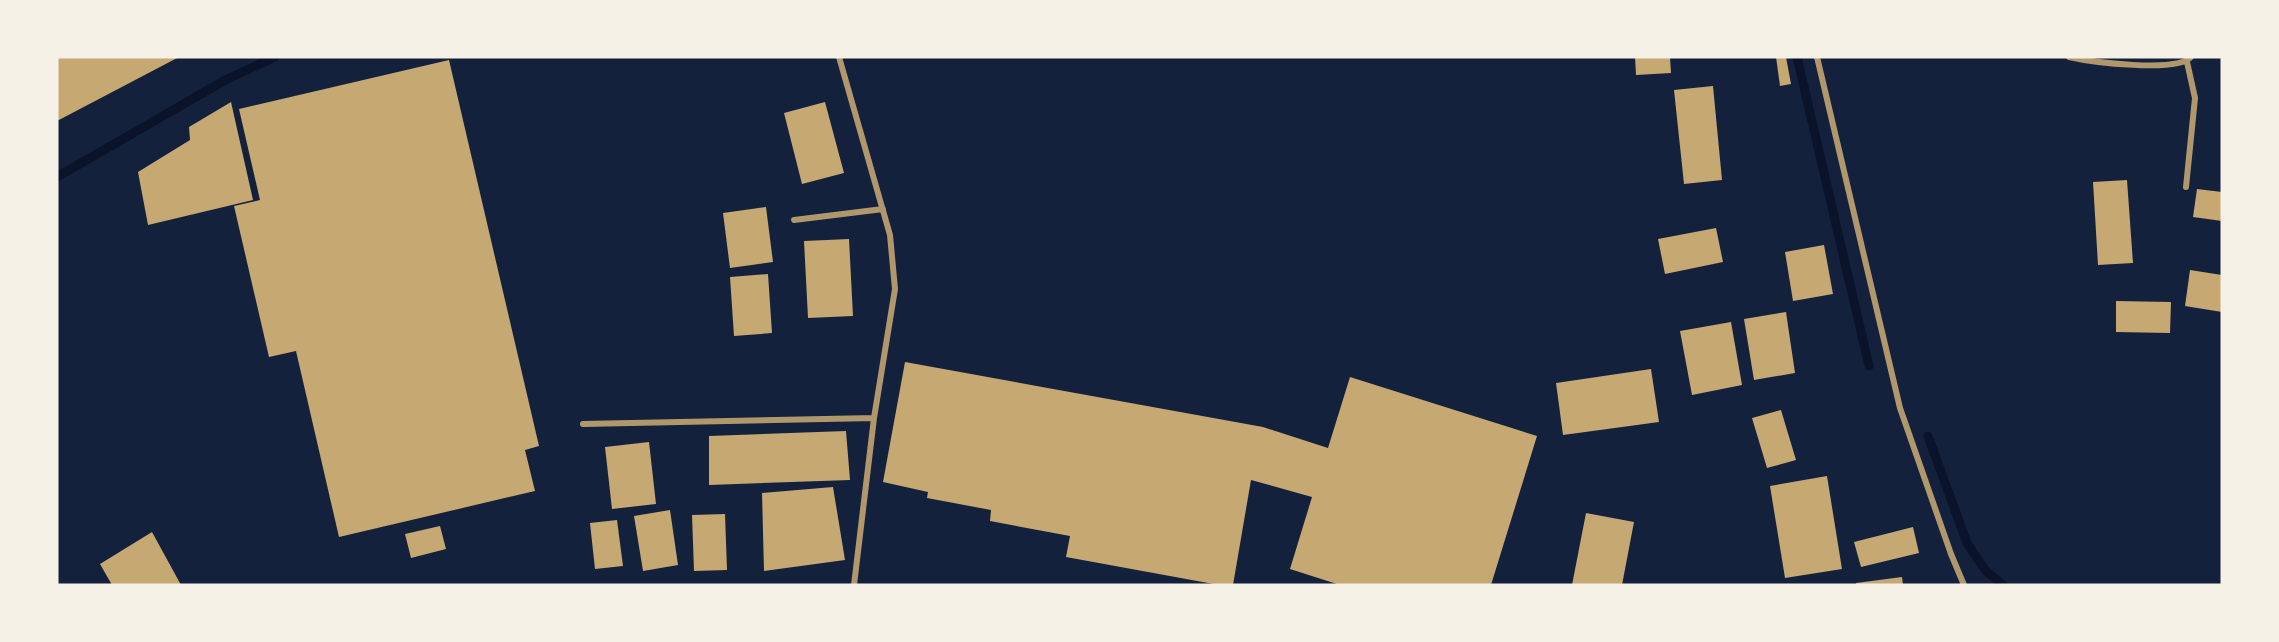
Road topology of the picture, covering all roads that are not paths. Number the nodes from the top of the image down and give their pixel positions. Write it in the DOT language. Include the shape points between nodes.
graph roads {
  1 [pos="838,57"];
  2 [pos="1817,57"];
  3 [pos="2069,57"];
  4 [pos="2189,59"];
  5 [pos="2186,187"];
  6 [pos="883,209"];
  7 [pos="795,220"];
  8 [pos="874,417"];
  9 [pos="583,424"];
  10 [pos="854,585"];
  11 [pos="1964,585"];
  1 -- 6 [label="street"];
  2 -- 11 [label="street" via="1900,408"];
  3 -- 4 [label="street" via="2160,66"];
  4 -- 5 [label="street" via="2195,98"];
  6 -- 7 [label="street"];
  6 -- 8 [label="street" via="890,235 895,288"];
  8 -- 9 [label="street"];
  8 -- 10 [label="street"];
}
